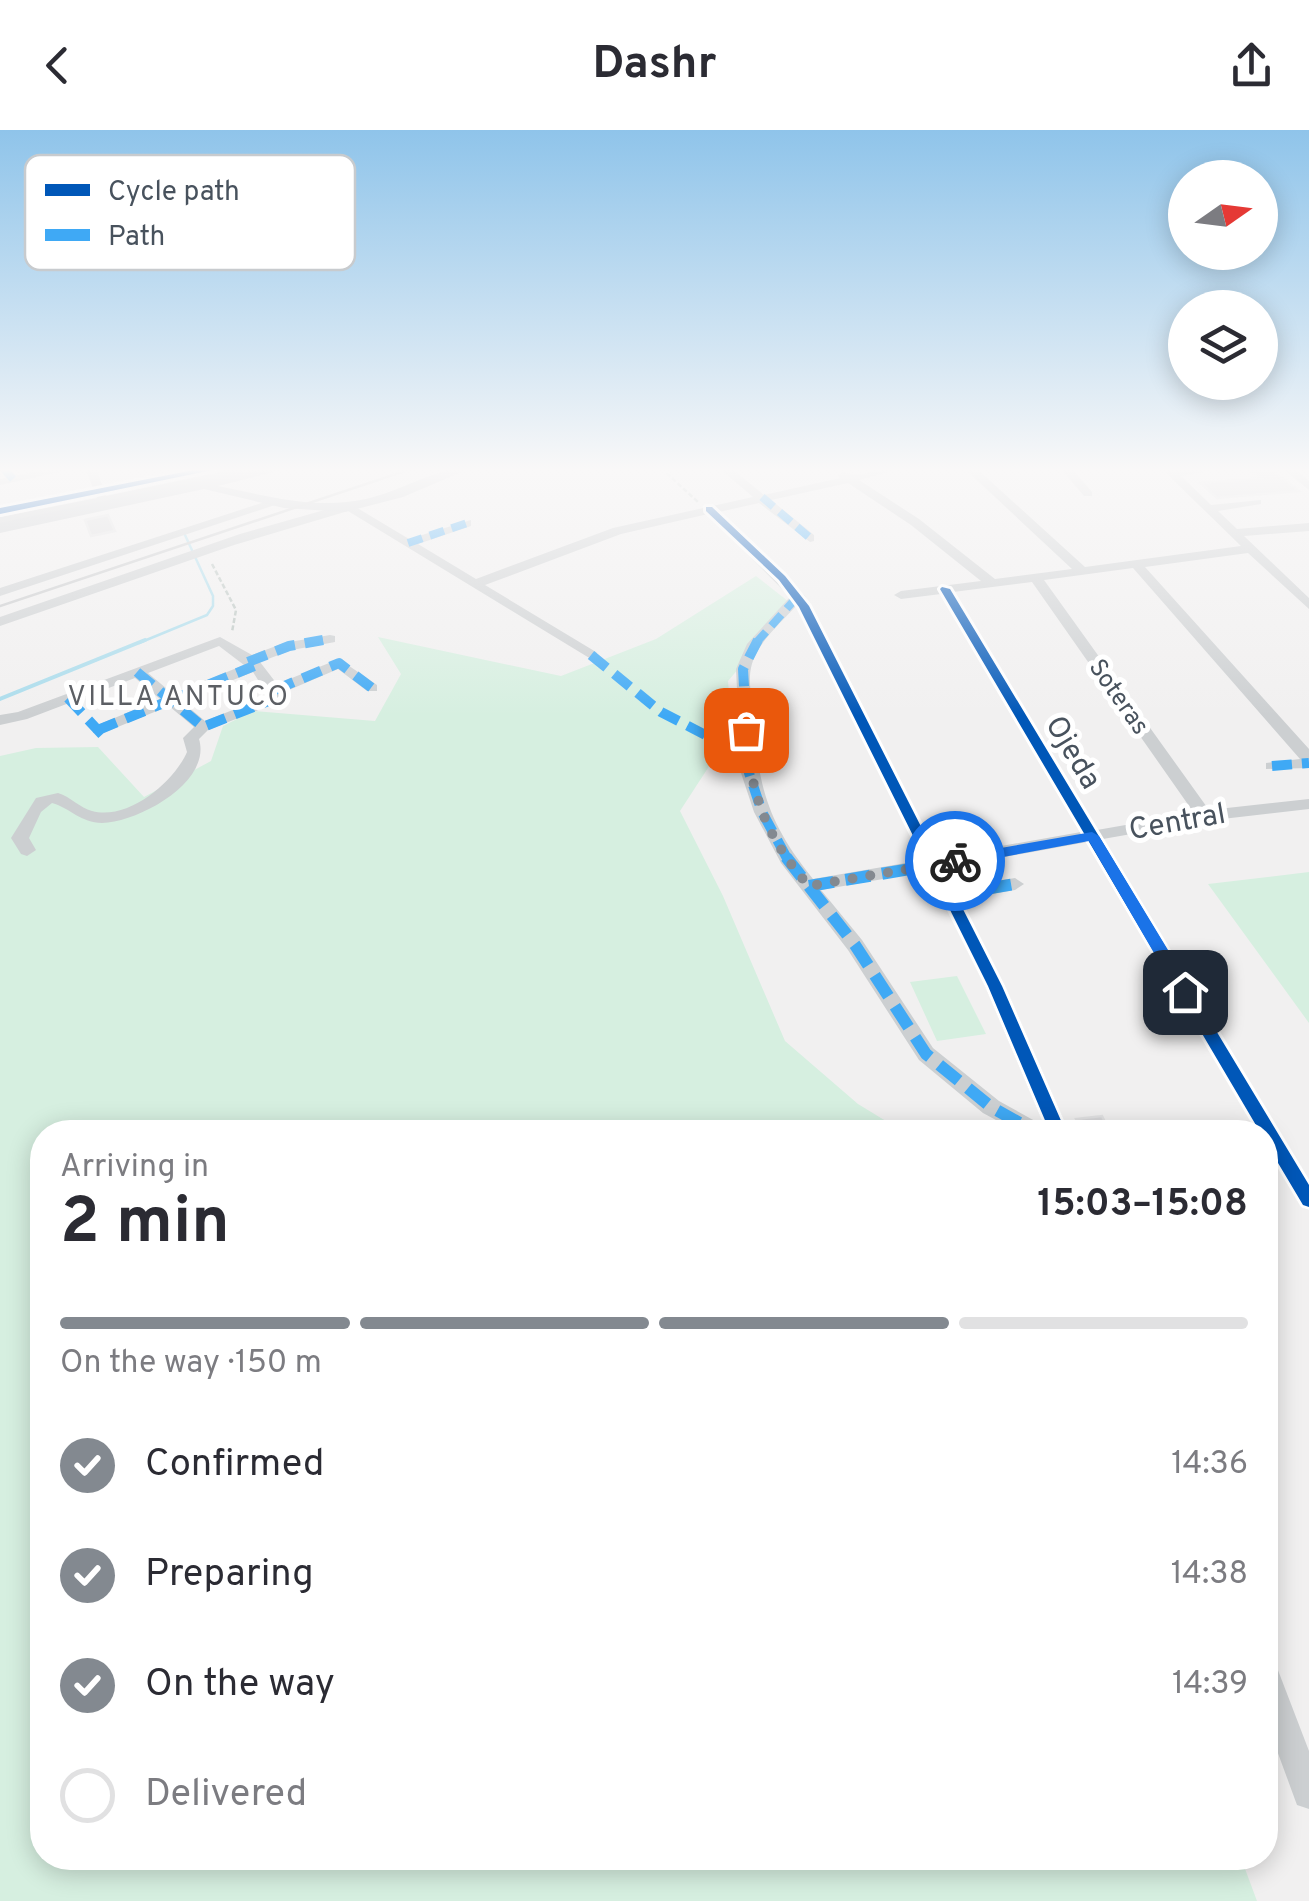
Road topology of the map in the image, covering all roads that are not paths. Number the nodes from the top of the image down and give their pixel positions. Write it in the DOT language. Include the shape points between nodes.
graph roads {
  1 [pos="125,551"];
  2 [pos="206,551"];
  3 [pos="420,551"];
  4 [pos="559,551"];
  5 [pos="752,551"];
  6 [pos="952,551"];
  7 [pos="1060,551"];
  8 [pos="1231,551"];
  9 [pos="1253,551"];
  10 [pos="1136,564"];
  11 [pos="1082,571"];
  12 [pos="1034,577"];
  13 [pos="992,582"];
  14 [pos="474,584"];
  15 [pos="945,589"];
  16 [pos="0,592"];
  17 [pos="900,595"];
  18 [pos="798,596"];
  19 [pos="1309,605"];
  20 [pos="0,622"];
  21 [pos="330,639"];
  22 [pos="591,655"];
  23 [pos="251,664"];
  24 [pos="137,672"];
  25 [pos="372,688"];
  26 [pos="275,694"];
  27 [pos="68,698"];
  28 [pos="170,700"];
  29 [pos="0,720"];
  30 [pos="203,727"];
  31 [pos="1309,761"];
  32 [pos="1272,766"];
  33 [pos="1309,804"];
  34 [pos="1205,816"];
  35 [pos="1092,836"];
  36 [pos="27,850"];
  37 [pos="934,865"];
  38 [pos="1015,884"];
  39 [pos="809,886"];
  40 [pos="950,895"];
  41 [pos="1014,1120"];
  42 [pos="1053,1120"];
  43 [pos="1261,1120"];
  44 [pos="1278,1148"];
  45 [pos="1309,1200"];
  46 [pos="1278,1711"];
  47 [pos="1309,1793"];
  1 -- 16 [label="street"];
  2 -- 20 [label="street"];
  3 -- 14 [label="street"];
  4 -- 14 [label="street"];
  5 -- 18 [label="street"];
  6 -- 13 [label="street"];
  7 -- 11 [label="street"];
  8 -- 10 [label="street"];
  9 -- 19 [label="street"];
  10 -- 11 [label="street"];
  10 -- 31 [label="street"];
  11 -- 12 [label="street"];
  12 -- 13 [label="street"];
  12 -- 34 [label="street, Soteras"];
  13 -- 15 [label="street"];
  14 -- 22 [label="street"];
  15 -- 17 [label="street"];
  15 -- 35 [label="street, Ojeda"];
  18 -- 37 [label="street"];
  18 -- 39 [label="street" via="746,658 744,703 751,784 777,842"];
  21 -- 23 [label="street" via="289,646"];
  23 -- 24 [label="street" via="220,641"];
  23 -- 26 [label="street"];
  23 -- 28 [label="street"];
  24 -- 27 [label="street"];
  24 -- 28 [label="street"];
  25 -- 26 [label="street" via="339,663"];
  26 -- 30 [label="street"];
  27 -- 28 [label="street" via="102,735"];
  27 -- 29 [label="street"];
  28 -- 30 [label="street"];
  30 -- 36 [label="street" via="191,738 196,752 184,774 118,815 84,815 54,797 39,804 20,838"];
  31 -- 32 [label="street"];
  33 -- 34 [label="street, Central"];
  34 -- 35 [label="street, Central"];
  35 -- 37 [label="street, Central"];
  35 -- 43 [label="street, Ojeda"];
  37 -- 39 [label="street, Central"];
  37 -- 40 [label="street"];
  38 -- 40 [label="street"];
  39 -- 41 [label="street" via="926,1054"];
  40 -- 42 [label="street"];
  44 -- 45 [label="street, Ojeda"];
  46 -- 47 [label="street"];
}
